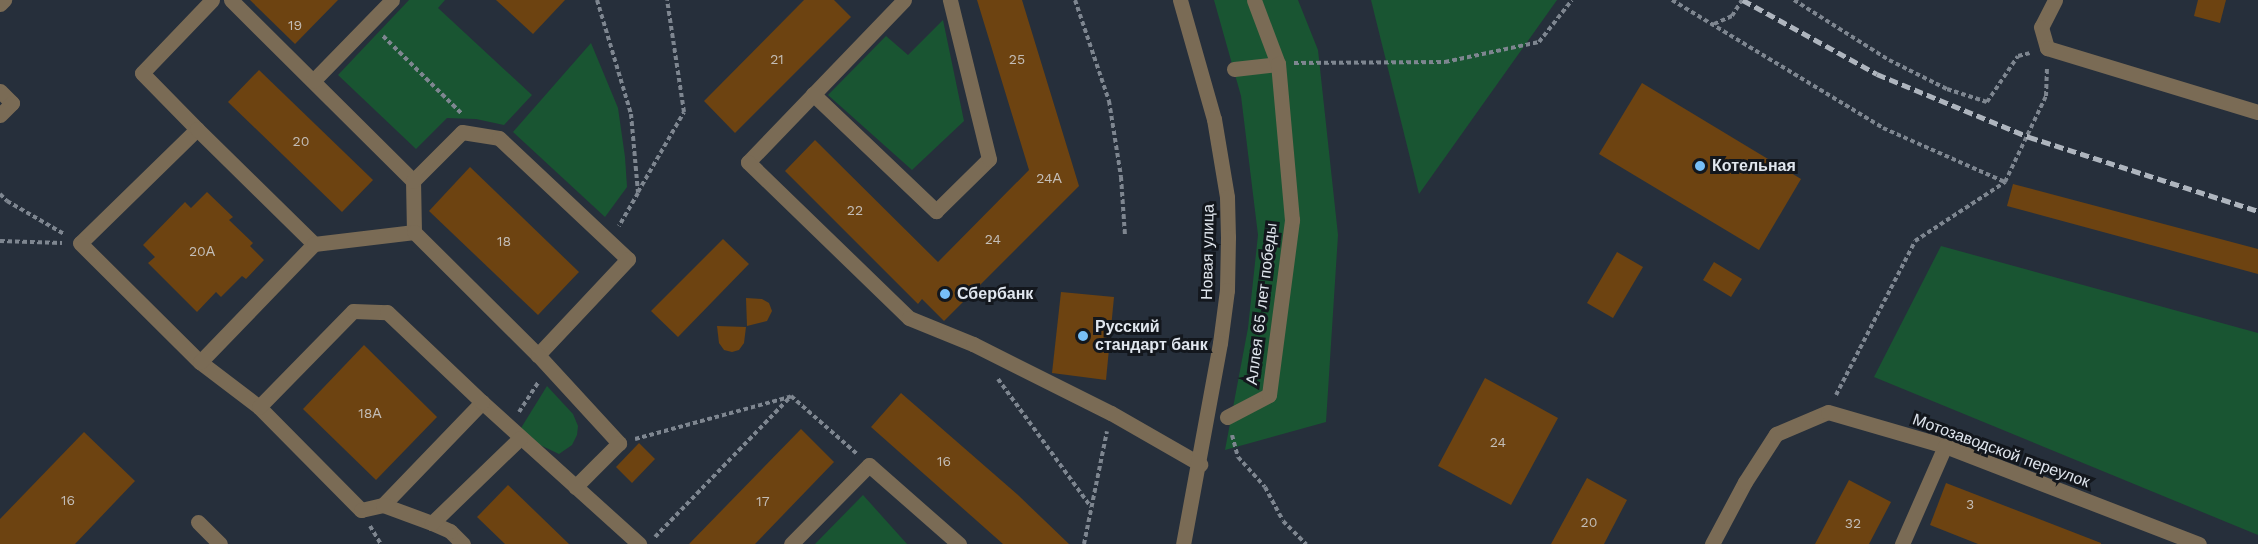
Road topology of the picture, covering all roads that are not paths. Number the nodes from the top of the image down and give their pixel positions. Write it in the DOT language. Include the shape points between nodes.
graph roads {
  1 [pos="4,0"];
  2 [pos="212,0"];
  3 [pos="231,0"];
  4 [pos="392,0"];
  5 [pos="904,0"];
  6 [pos="950,0"];
  7 [pos="1180,0"];
  8 [pos="1254,0"];
  9 [pos="2055,0"];
  10 [pos="0,4"];
  11 [pos="1278,64"];
  12 [pos="1234,69"];
  13 [pos="313,81"];
  14 [pos="0,91"];
  15 [pos="813,94"];
  16 [pos="2258,112"];
  17 [pos="0,115"];
  18 [pos="197,129"];
  19 [pos="413,181"];
  20 [pos="414,232"];
  21 [pos="314,244"];
  22 [pos="543,360"];
  23 [pos="200,362"];
  24 [pos="483,402"];
  25 [pos="259,407"];
  26 [pos="1227,417"];
  27 [pos="515,433"];
  28 [pos="1945,446"];
  29 [pos="1200,464"];
  30 [pos="575,487"];
  31 [pos="383,505"];
  32 [pos="198,522"];
  33 [pos="432,523"];
  34 [pos="220,544"];
  35 [pos="463,544"];
  36 [pos="639,544"];
  37 [pos="791,544"];
  38 [pos="959,544"];
  39 [pos="1183,544"];
  40 [pos="1712,544"];
  41 [pos="1902,544"];
  42 [pos="2199,544"];
  1 -- 10 [label="street"];
  2 -- 18 [label="street" via="141,73"];
  3 -- 13 [label="street"];
  4 -- 13 [label="street"];
  5 -- 15 [label="street"];
  6 -- 15 [label="street" via="989,159 936,211"];
  7 -- 29 [label="street, Новая улица" via="1214,119 1227,197 1227,290"];
  8 -- 11 [label="street, Аллея 65 лет победы"];
  9 -- 16 [label="street" via="2041,27 2047,48"];
  11 -- 12 [label="street"];
  11 -- 26 [label="street, Аллея 65 лет победы" via="1292,220 1269,395"];
  13 -- 19 [label="street"];
  14 -- 17 [label="street" via="12,103"];
  15 -- 29 [label="street" via="748,162 909,318 973,344 1111,413"];
  18 -- 21 [label="street"];
  18 -- 23 [label="street" via="80,243"];
  19 -- 20 [label="street"];
  19 -- 22 [label="street" via="462,132 498,138 628,259"];
  20 -- 21 [label="street"];
  20 -- 22 [label="street"];
  21 -- 23 [label="street"];
  22 -- 30 [label="street" via="619,443"];
  23 -- 25 [label="street"];
  24 -- 25 [label="street" via="387,312 353,310"];
  24 -- 27 [label="street"];
  24 -- 31 [label="street"];
  25 -- 31 [label="street" via="361,510"];
  27 -- 30 [label="street"];
  27 -- 33 [label="street"];
  28 -- 40 [label="street, Мотозаводской переулок" via="1828,412 1776,435 1744,482"];
  28 -- 41 [label="street"];
  28 -- 42 [label="street, Мотозаводской переулок"];
  29 -- 39 [label="street, Новая улица"];
  30 -- 36 [label="street"];
  31 -- 33 [label="street"];
  32 -- 34 [label="street"];
  33 -- 35 [label="street" via="450,531"];
  37 -- 38 [label="street" via="869,465"];
}
